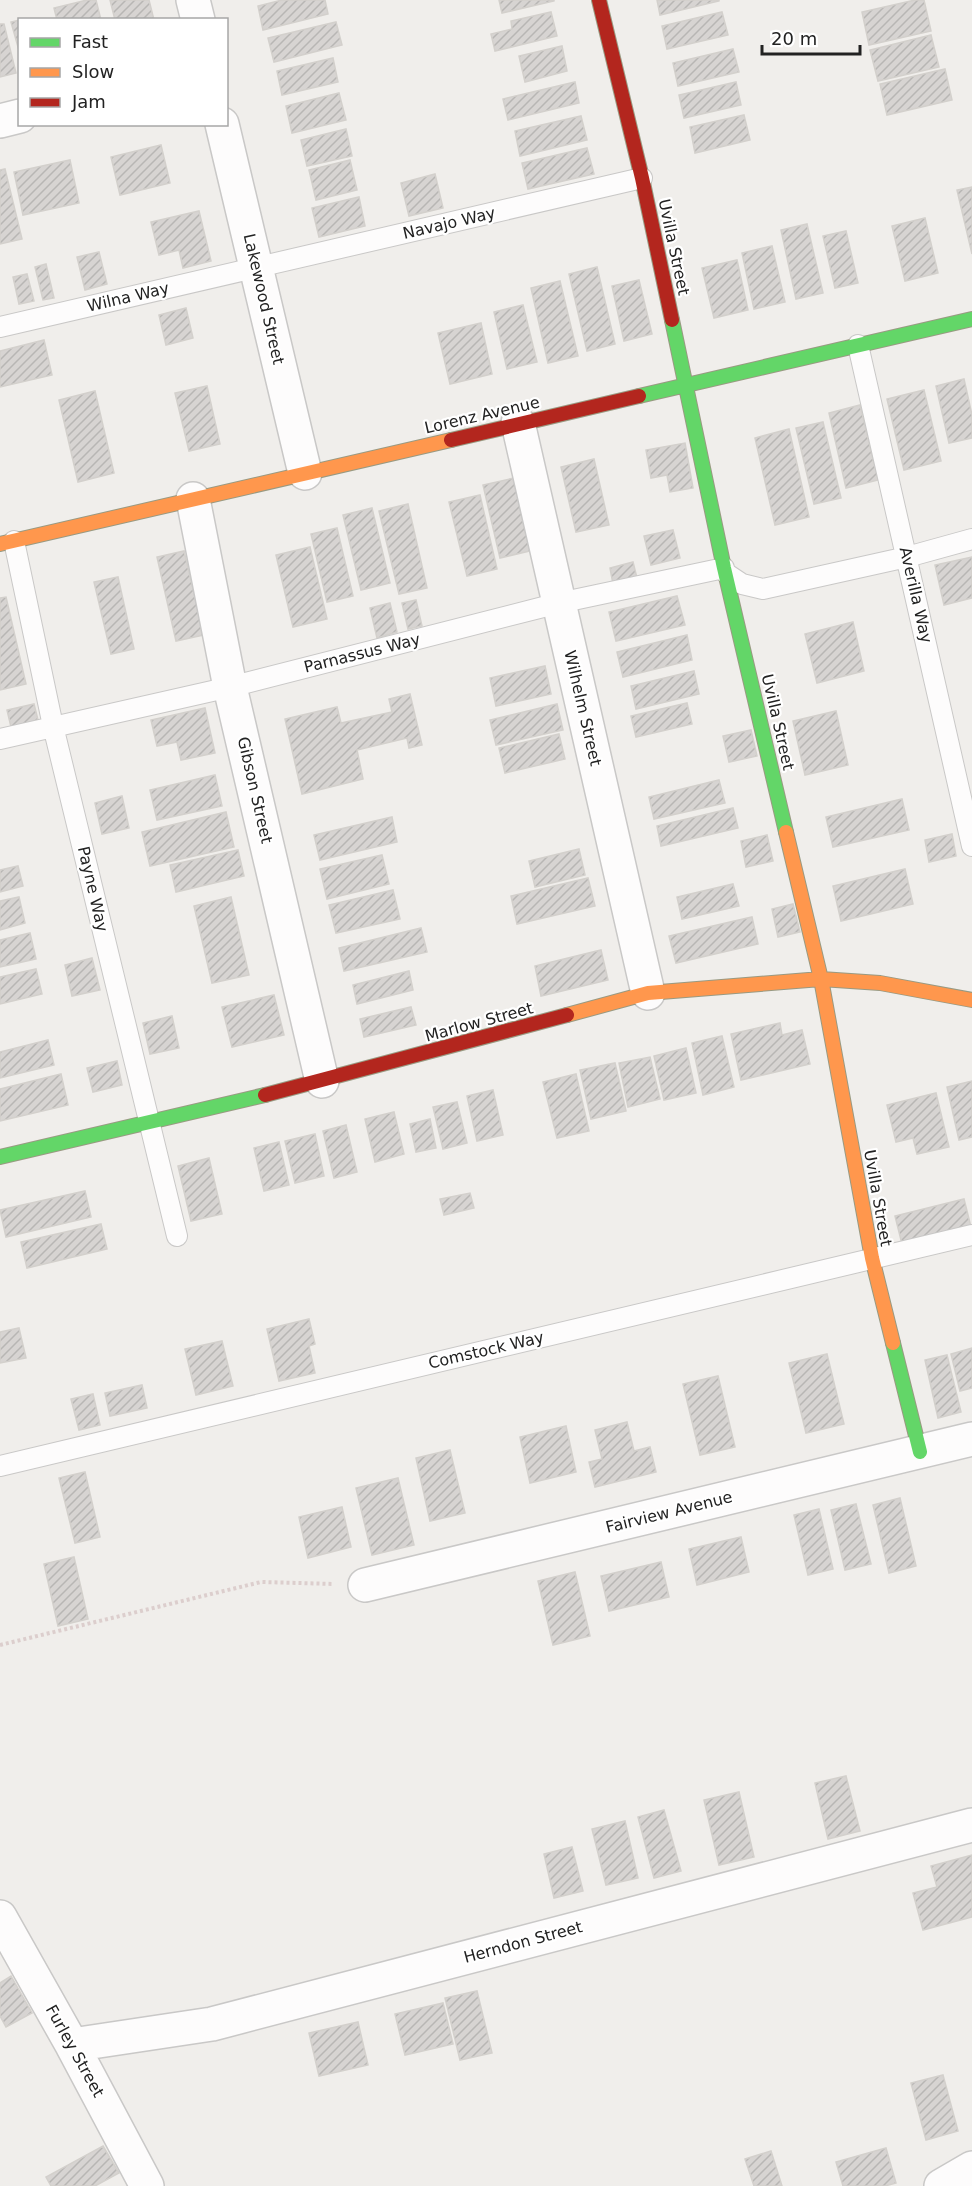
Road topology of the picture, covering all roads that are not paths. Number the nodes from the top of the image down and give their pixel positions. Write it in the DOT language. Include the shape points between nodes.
graph roads {
  1 [pos="193,0"];
  2 [pos="599,0"];
  3 [pos="198,18"];
  4 [pos="18,116"];
  5 [pos="0,121"];
  6 [pos="222,126"];
  7 [pos="642,178"];
  8 [pos="256,267"];
  9 [pos="972,319"];
  10 [pos="0,327"];
  11 [pos="858,345"];
  12 [pos="686,384"];
  13 [pos="518,423"];
  14 [pos="304,473"];
  15 [pos="193,499"];
  16 [pos="972,539"];
  17 [pos="7,542"];
  18 [pos="908,557"];
  19 [pos="725,571"];
  20 [pos="559,603"];
  21 [pos="230,687"];
  22 [pos="53,726"];
  23 [pos="0,739"];
  24 [pos="972,846"];
  25 [pos="821,980"];
  26 [pos="648,993"];
  27 [pos="972,1000"];
  28 [pos="322,1081"];
  29 [pos="149,1123"];
  30 [pos="0,1157"];
  31 [pos="972,1235"];
  32 [pos="177,1236"];
  33 [pos="872,1258"];
  34 [pos="972,1439"];
  35 [pos="920,1452"];
  36 [pos="0,1467"];
  37 [pos="365,1585"];
  38 [pos="972,1825"];
  39 [pos="0,1917"];
  40 [pos="72,2045"];
  41 [pos="972,2168"];
  42 [pos="147,2186"];
  43 [pos="941,2186"];
  1 -- 3 [label="street"];
  2 -- 7 [label="street, Uvilla Street"];
  4 -- 5 [label="street"];
  6 -- 8 [label="street, Lakewood Street"];
  7 -- 8 [label="lane, Navajo Way"];
  7 -- 12 [label="street, Uvilla Street"];
  8 -- 10 [label="lane, Wilna Way"];
  8 -- 14 [label="street, Lakewood Street"];
  9 -- 11 [label="street, Lorenz Avenue"];
  11 -- 12 [label="street, Lorenz Avenue"];
  11 -- 18 [label="lane, Averilla Way"];
  12 -- 13 [label="street, Lorenz Avenue"];
  12 -- 19 [label="street, Uvilla Street"];
  13 -- 14 [label="street, Lorenz Avenue"];
  13 -- 20 [label="street, Wilhelm Street"];
  14 -- 15 [label="street, Lorenz Avenue"];
  15 -- 17 [label="street, Lorenz Avenue"];
  15 -- 21 [label="street, Gibson Street"];
  16 -- 18 [label="lane"];
  17 -- 22 [label="lane, Payne Way"];
  18 -- 19 [label="lane" via="763,589 742,584"];
  18 -- 24 [label="lane, Averilla Way"];
  19 -- 20 [label="lane, Parnassus Way"];
  19 -- 25 [label="street, Uvilla Street"];
  20 -- 21 [label="lane, Parnassus Way"];
  20 -- 26 [label="street, Wilhelm Street"];
  21 -- 22 [label="lane, Parnassus Way"];
  21 -- 28 [label="street, Gibson Street"];
  22 -- 23 [label="lane, Parnassus Way"];
  22 -- 29 [label="lane, Payne Way"];
  25 -- 26 [label="street, Marlow Street"];
  25 -- 27 [label="street, Marlow Street" via="880,982"];
  25 -- 33 [label="street, Uvilla Street"];
  26 -- 28 [label="street, Marlow Street"];
  28 -- 29 [label="street, Marlow Street"];
  29 -- 30 [label="street, Marlow Street"];
  29 -- 32 [label="lane, Payne Way"];
  31 -- 33 [label="lane, Comstock Way"];
  33 -- 35 [label="street, Uvilla Street"];
  33 -- 36 [label="lane, Comstock Way"];
  34 -- 35 [label="street, Fairview Avenue"];
  35 -- 37 [label="street, Fairview Avenue"];
  38 -- 40 [label="street, Herndon Street" via="212,2024"];
  39 -- 40 [label="street, Furley Street"];
  40 -- 42 [label="street, Furley Street"];
  41 -- 43 [label="street"];
}
